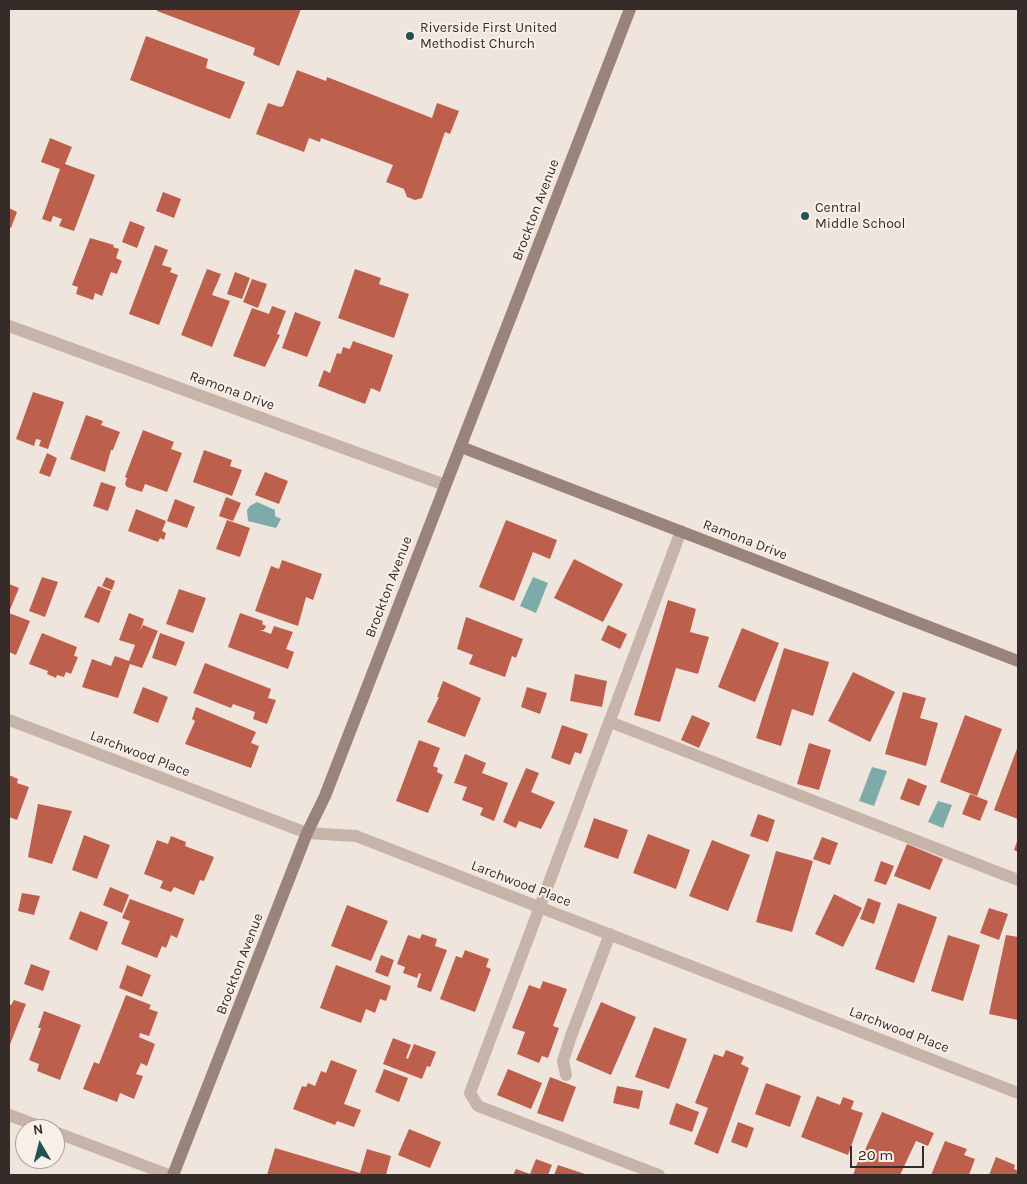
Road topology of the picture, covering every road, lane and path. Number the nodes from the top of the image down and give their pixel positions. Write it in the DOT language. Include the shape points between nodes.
graph roads {
  1 [pos="630,9"];
  2 [pos="9,326"];
  3 [pos="461,447"];
  4 [pos="445,485"];
  5 [pos="681,532"];
  6 [pos="1018,661"];
  7 [pos="9,720"];
  8 [pos="610,722"];
  9 [pos="308,833"];
  10 [pos="1018,880"];
  11 [pos="540,907"];
  12 [pos="610,934"];
  13 [pos="566,1075"];
  14 [pos="1018,1093"];
  15 [pos="9,1114"];
  16 [pos="22,1119"];
  17 [pos="65,1136"];
  18 [pos="169,1175"];
  19 [pos="173,1175"];
  20 [pos="659,1175"];
  1 -- 3 [label="main road, Brockton Avenue"];
  2 -- 4 [label="street, Ramona Drive"];
  3 -- 4 [label="main road, Brockton Avenue"];
  3 -- 5 [label="main road, Ramona Drive"];
  4 -- 9 [label="main road, Brockton Avenue"];
  5 -- 6 [label="main road, Ramona Drive"];
  5 -- 8 [label="street"];
  7 -- 9 [label="street, Larchwood Place"];
  8 -- 10 [label="street"];
  8 -- 11 [label="street"];
  9 -- 11 [label="street, Larchwood Place" via="356,836"];
  9 -- 19 [label="main road, Brockton Avenue"];
  11 -- 12 [label="street, Larchwood Place"];
  11 -- 20 [label="street" via="470,1093 478,1106"];
  12 -- 13 [label="street" via="571,1036 564,1061"];
  12 -- 14 [label="street, Larchwood Place"];
  15 -- 16 [label="street"];
  17 -- 18 [label="street"];
}
